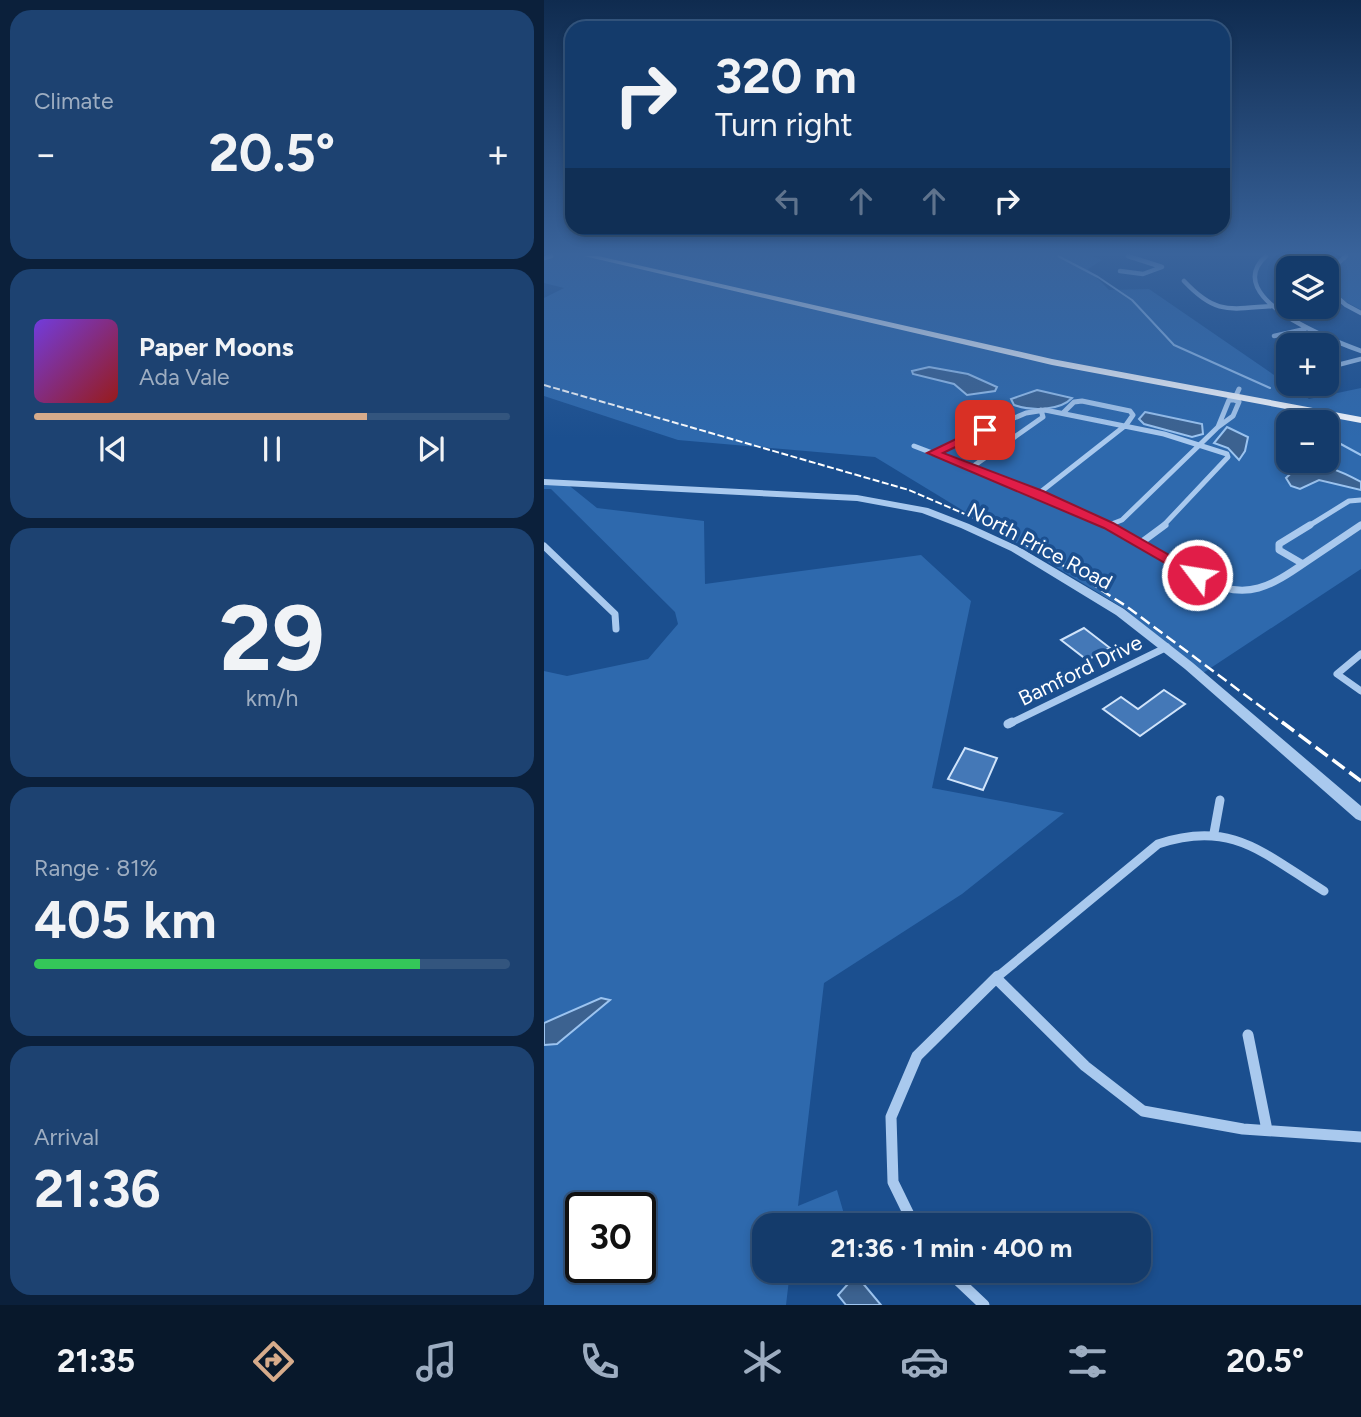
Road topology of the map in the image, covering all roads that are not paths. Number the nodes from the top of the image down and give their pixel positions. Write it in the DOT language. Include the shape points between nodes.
graph roads {
  1 [pos="851,317"];
  2 [pos="881,317"];
  3 [pos="1288,317"];
  4 [pos="1306,329"];
  5 [pos="1274,336"];
  6 [pos="1361,351"];
  7 [pos="1361,359"];
  8 [pos="1339,365"];
  9 [pos="1236,395"];
  10 [pos="1041,411"];
  11 [pos="1064,412"];
  12 [pos="1361,412"];
  13 [pos="1361,420"];
  14 [pos="1126,425"];
  15 [pos="1218,427"];
  16 [pos="1200,444"];
  17 [pos="914,446"];
  18 [pos="932,453"];
  19 [pos="972,467"];
  20 [pos="545,483"];
  21 [pos="1039,494"];
  22 [pos="1361,500"];
  23 [pos="1109,525"];
  24 [pos="1361,525"];
  25 [pos="1142,542"];
  26 [pos="544,546"];
  27 [pos="1303,564"];
  28 [pos="616,628"];
  29 [pos="1167,648"];
  30 [pos="1361,654"];
  31 [pos="1361,691"];
  32 [pos="1008,724"];
  33 [pos="1220,800"];
  34 [pos="1361,816"];
  35 [pos="1214,834"];
  36 [pos="1324,891"];
  37 [pos="996,978"];
  38 [pos="1248,1035"];
  39 [pos="1267,1130"];
  40 [pos="1361,1138"];
  41 [pos="908,1213"];
  42 [pos="961,1283"];
  43 [pos="984,1305"];
  1 -- 9 [label="highway" via="998,351"];
  2 -- 9 [label="highway"];
  3 -- 4 [label="street"];
  4 -- 5 [label="street"];
  4 -- 6 [label="street"];
  7 -- 8 [label="street"];
  9 -- 12 [label="highway"];
  9 -- 13 [label="highway"];
  9 -- 15 [label="street" via="1229,400"];
  9 -- 15 [label="street" via="1239,402 1233,416"];
  10 -- 11 [label="street"];
  10 -- 18 [label="street"];
  10 -- 19 [label="street" via="1043,417"];
  11 -- 14 [label="street"];
  11 -- 14 [label="street" via="1082,401 1130,411 1133,415"];
  14 -- 16 [label="street"];
  14 -- 21 [label="street"];
  15 -- 16 [label="street"];
  16 -- 23 [label="street" via="1122,520"];
  16 -- 25 [label="street" via="1228,457 1185,505"];
  17 -- 18 [label="street"];
  18 -- 19 [label="street"];
  19 -- 21 [label="street"];
  20 -- 29 [label="street, North Price Road" via="844,497 924,510 1062,576"];
  21 -- 23 [label="street"];
  22 -- 27 [label="street" via="1349,501 1279,544 1279,550"];
  23 -- 25 [label="street"];
  24 -- 27 [label="street"];
  25 -- 27 [label="street" via="1215,586 1234,591 1260,590"];
  26 -- 28 [label="street" via="615,614"];
  29 -- 32 [label="street, Bamford Drive"];
  29 -- 34 [label="street, North Price Road"];
  30 -- 31 [label="street" via="1337,674"];
  33 -- 35 [label="street"];
  35 -- 36 [label="street" via="1262,851"];
  35 -- 37 [label="street" via="1188,835 1158,844"];
  37 -- 39 [label="street" via="1085,1066 1143,1111"];
  37 -- 41 [label="street" via="917,1056 891,1117 893,1182"];
  38 -- 39 [label="street"];
  39 -- 40 [label="street"];
  42 -- 43 [label="street"];
}
